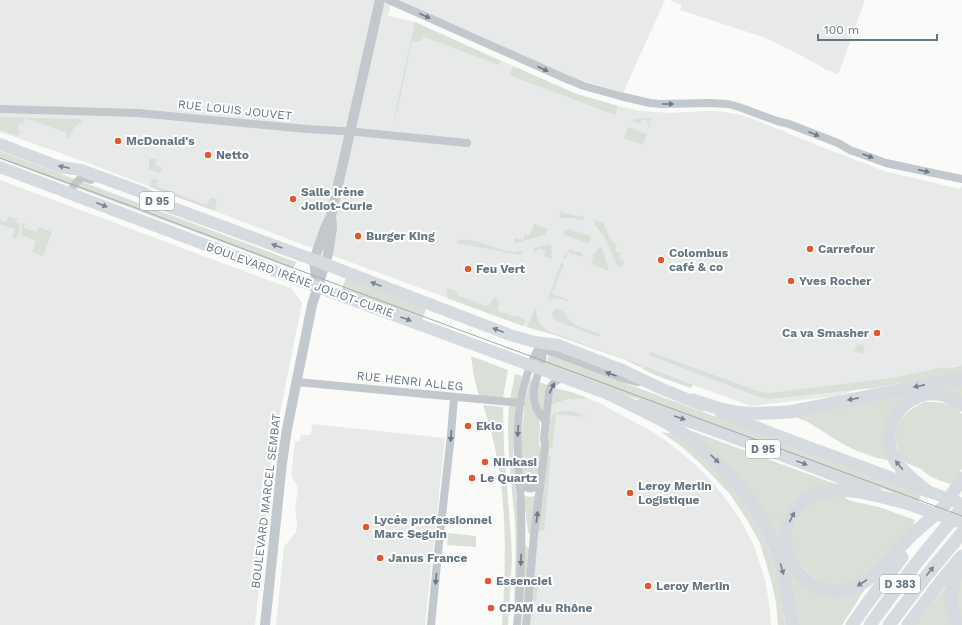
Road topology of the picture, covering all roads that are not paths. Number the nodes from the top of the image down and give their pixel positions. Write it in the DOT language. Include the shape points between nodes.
graph roads {
  1 [pos="380,0"];
  2 [pos="389,0"];
  3 [pos="0,109"];
  4 [pos="350,132"];
  5 [pos="467,142"];
  6 [pos="0,144"];
  7 [pos="0,167"];
  8 [pos="962,179"];
  9 [pos="70,194"];
  10 [pos="162,204"];
  11 [pos="320,262"];
  12 [pos="317,287"];
  13 [pos="538,346"];
  14 [pos="535,367"];
  15 [pos="564,378"];
  16 [pos="962,378"];
  17 [pos="297,382"];
  18 [pos="609,394"];
  19 [pos="454,397"];
  20 [pos="693,400"];
  21 [pos="520,403"];
  22 [pos="962,405"];
  23 [pos="546,422"];
  24 [pos="542,478"];
  25 [pos="962,478"];
  26 [pos="519,484"];
  27 [pos="962,485"];
  28 [pos="928,491"];
  29 [pos="902,502"];
  30 [pos="962,504"];
  31 [pos="521,506"];
  32 [pos="943,506"];
  33 [pos="962,508"];
  34 [pos="962,523"];
  35 [pos="962,533"];
  36 [pos="913,538"];
  37 [pos="534,546"];
  38 [pos="962,556"];
  39 [pos="962,565"];
  40 [pos="265,625"];
  41 [pos="431,625"];
  42 [pos="518,625"];
  43 [pos="526,625"];
  44 [pos="792,625"];
  45 [pos="852,625"];
  46 [pos="870,625"];
  47 [pos="889,625"];
  48 [pos="908,625"];
  49 [pos="959,625"];
  1 -- 4 [label="street, BOULEVARD MARCEL SEMBAT"];
  2 -- 8 [label="street, one-way" via="584,86 650,103 728,104 789,124 886,163"];
  3 -- 4 [label="street, RUE LOUIS JOUVET" via="138,113"];
  4 -- 5 [label="street, RUE LOUIS JOUVET"];
  4 -- 11 [label="street, BOULEVARD MARCEL SEMBAT" via="331,216 326,226"];
  10 -- 6 [label="main road, BOULEVARD IRÈNE JOLIOT-CURIE / D 95, one-way" via="147,195 81,170 60,167"];
  7 -- 9 [label="main road, BOULEVARD IRÈNE JOLIOT-CURIE / D 95"];
  9 -- 10 [label="street, BOULEVARD IRÈNE JOLIOT-CURIE" via="82,177"];
  9 -- 12 [label="main road, BOULEVARD IRÈNE JOLIOT-CURIE / D 95, one-way"];
  11 -- 10 [label="main road, BOULEVARD IRÈNE JOLIOT-CURIE / D 95, one-way"];
  11 -- 12 [label="street, BOULEVARD MARCEL SEMBAT"];
  13 -- 11 [label="main road, BOULEVARD IRÈNE JOLIOT-CURIE / D 95, one-way"];
  12 -- 14 [label="main road, BOULEVARD IRÈNE JOLIOT-CURIE / D 95, one-way"];
  12 -- 17 [label="street, BOULEVARD MARCEL SEMBAT"];
  13 -- 14 [label="street"];
  20 -- 13 [label="main road, BOULEVARD IRÈNE JOLIOT-CURIE / D 95, one-way" via="558,345"];
  14 -- 15 [label="main road, BOULEVARD IRÈNE JOLIOT-CURIE / D 95"];
  14 -- 21 [label="street" via="526,377"];
  14 -- 23 [label="street" via="534,396 537,410"];
  15 -- 18 [label="main road, BOULEVARD IRÈNE JOLIOT-CURIE / D 95"];
  23 -- 15 [label="street, one-way" via="551,387 558,379"];
  16 -- 20 [label="highway, one-way" via="789,412 732,412"];
  17 -- 19 [label="street, RUE HENRI ALLEG"];
  17 -- 40 [label="street, BOULEVARD MARCEL SEMBAT" via="282,463"];
  18 -- 29 [label="main road, BOULEVARD IRÈNE JOLIOT-CURIE / D 95, one-way" via="839,476"];
  18 -- 44 [label="highway, one-way" via="661,420 696,443 715,459 740,487 757,511 776,550 787,590"];
  19 -- 21 [label="street, RUE HENRI ALLEG"];
  19 -- 41 [label="street, one-way"];
  20 -- 28 [label="main road, BOULEVARD IRÈNE JOLIOT-CURIE / D 95" via="774,434"];
  21 -- 26 [label="street, one-way" via="517,438"];
  28 -- 22 [label="highway, one-way" via="905,472 892,456 889,442 892,422 903,406 919,397 937,394"];
  23 -- 24 [label="street"];
  24 -- 26 [label="street" via="532,488 528,489"];
  37 -- 24 [label="street, one-way"];
  25 -- 32 [label="highway"];
  26 -- 31 [label="street"];
  27 -- 32 [label="highway"];
  28 -- 30 [label="main road, BOULEVARD IRÈNE JOLIOT-CURIE / D 95"];
  29 -- 34 [label="main road, BOULEVARD IRÈNE JOLIOT-CURIE / D 95"];
  36 -- 29 [label="highway, one-way" via="871,576 854,588 844,591 824,589 808,582 798,572 788,552 786,538 791,518 803,502 815,495 828,490 838,490"];
  31 -- 37 [label="street" via="527,542"];
  31 -- 42 [label="street, one-way"];
  32 -- 36 [label="highway"];
  33 -- 46 [label="highway, D 383" via="931,544"];
  47 -- 35 [label="highway, D 383, one-way"];
  36 -- 45 [label="highway"];
  37 -- 43 [label="street"];
  38 -- 48 [label="highway"];
  39 -- 49 [label="highway" via="953,585 951,597"];
}
